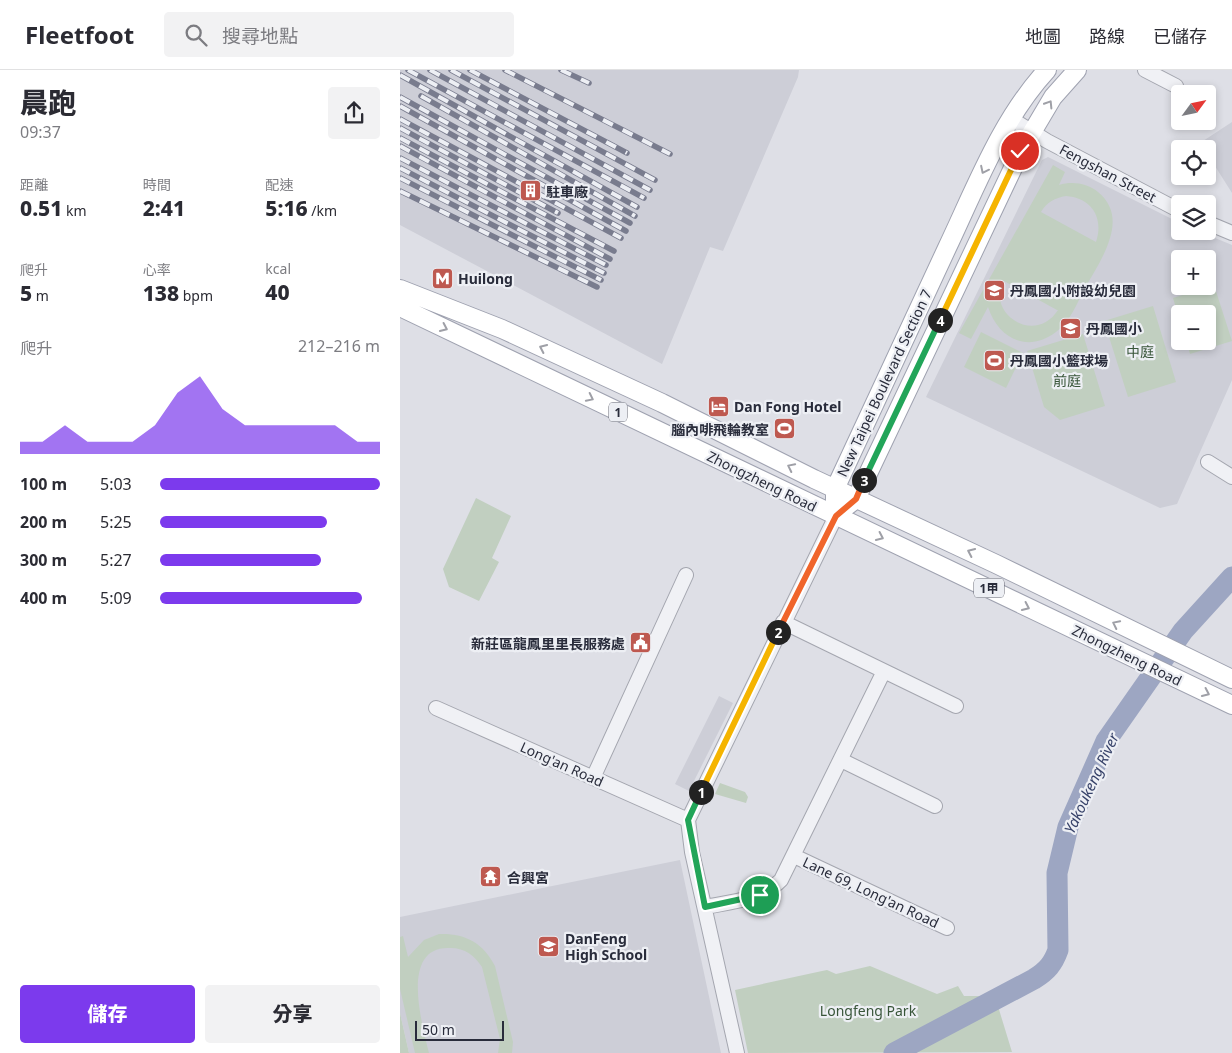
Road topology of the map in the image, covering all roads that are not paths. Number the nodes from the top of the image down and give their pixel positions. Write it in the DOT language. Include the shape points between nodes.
graph roads {
  1 [pos="1047,70"];
  2 [pos="1077,70"];
  3 [pos="1145,70"];
  4 [pos="1174,85"];
  5 [pos="1010,118"];
  6 [pos="1032,131"];
  7 [pos="1171,205"];
  8 [pos="1216,226"];
  9 [pos="1232,233"];
  10 [pos="400,289"];
  11 [pos="400,307"];
  12 [pos="1208,462"];
  13 [pos="1232,476"];
  14 [pos="835,489"];
  15 [pos="856,499"];
  16 [pos="836,516"];
  17 [pos="686,575"];
  18 [pos="783,622"];
  19 [pos="884,671"];
  20 [pos="1232,679"];
  21 [pos="1232,705"];
  22 [pos="956,706"];
  23 [pos="436,708"];
  24 [pos="841,760"];
  25 [pos="593,778"];
  26 [pos="935,806"];
  27 [pos="688,820"];
  28 [pos="794,856"];
  29 [pos="705,907"];
  30 [pos="947,928"];
  31 [pos="737,1053"];
  1 -- 5 [label="main road, New Taipei Boulevard Section 7"];
  6 -- 2 [label="main road, New Taipei Boulevard Section 7, one-way" via="1053,97"];
  3 -- 4 [label="street"];
  5 -- 6 [label="street, Fengshan Street"];
  5 -- 14 [label="main road, New Taipei Boulevard Section 7, one-way"];
  6 -- 7 [label="street, Fengshan Street"];
  6 -- 15 [label="main road, New Taipei Boulevard Section 7"];
  8 -- 9 [label="street"];
  14 -- 10 [label="main road, Zhongzheng Road / 1, one-way" via="662,403 502,329"];
  11 -- 16 [label="main road, Zhongzheng Road / 1, one-way"];
  12 -- 13 [label="street"];
  14 -- 15 [label="main road, Zhongzheng Road / 1甲"];
  14 -- 16 [label="main road, New Taipei Boulevard Section 7"];
  15 -- 16 [label="main road, New Taipei Boulevard Section 7"];
  20 -- 15 [label="main road, Zhongzheng Road / 1甲, one-way"];
  16 -- 18 [label="street"];
  16 -- 21 [label="main road, Zhongzheng Road / 1甲, one-way"];
  17 -- 25 [label="street"];
  18 -- 19 [label="street"];
  18 -- 27 [label="street"];
  19 -- 22 [label="street"];
  19 -- 24 [label="street, Lane 69, Long'an Road"];
  23 -- 25 [label="street, Long'an Road"];
  24 -- 26 [label="street"];
  24 -- 28 [label="street, Lane 69, Long'an Road"];
  25 -- 27 [label="street, Long'an Road"];
  27 -- 29 [label="street"];
  28 -- 29 [label="street, Lane 69, Long'an Road" via="774,888 746,899"];
  28 -- 30 [label="street, Lane 69, Long'an Road"];
  29 -- 31 [label="street"];
}
